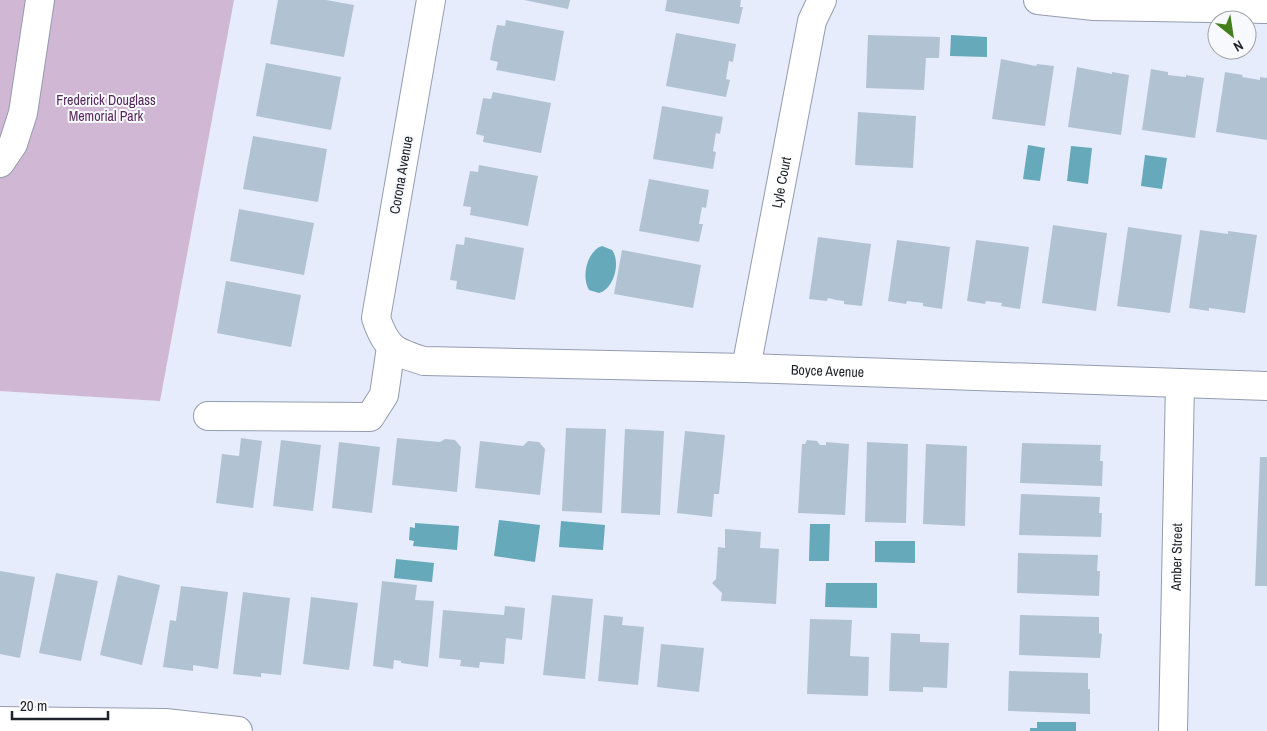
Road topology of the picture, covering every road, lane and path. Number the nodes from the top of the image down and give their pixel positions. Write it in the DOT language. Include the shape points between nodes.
graph roads {
  1 [pos="40,0"];
  2 [pos="431,0"];
  3 [pos="822,0"];
  4 [pos="1038,0"];
  5 [pos="1267,9"];
  6 [pos="0,163"];
  7 [pos="391,347"];
  8 [pos="746,368"];
  9 [pos="1180,383"];
  10 [pos="1267,386"];
  11 [pos="208,416"];
  12 [pos="0,721"];
  13 [pos="238,731"];
  14 [pos="1173,731"];
  1 -- 6 [label="street" via="24,112 13,144"];
  2 -- 7 [label="street, Corona Avenue" via="376,318"];
  3 -- 8 [label="street, Lyle Court" via="812,21"];
  4 -- 5 [label="street" via="1094,6"];
  7 -- 8 [label="street, Boyce Avenue" via="424,360"];
  7 -- 11 [label="street" via="384,395 370,417"];
  8 -- 9 [label="street, Boyce Avenue"];
  9 -- 10 [label="street, Boyce Avenue"];
  9 -- 14 [label="street, Amber Street"];
  12 -- 13 [label="street" via="165,723"];
}
